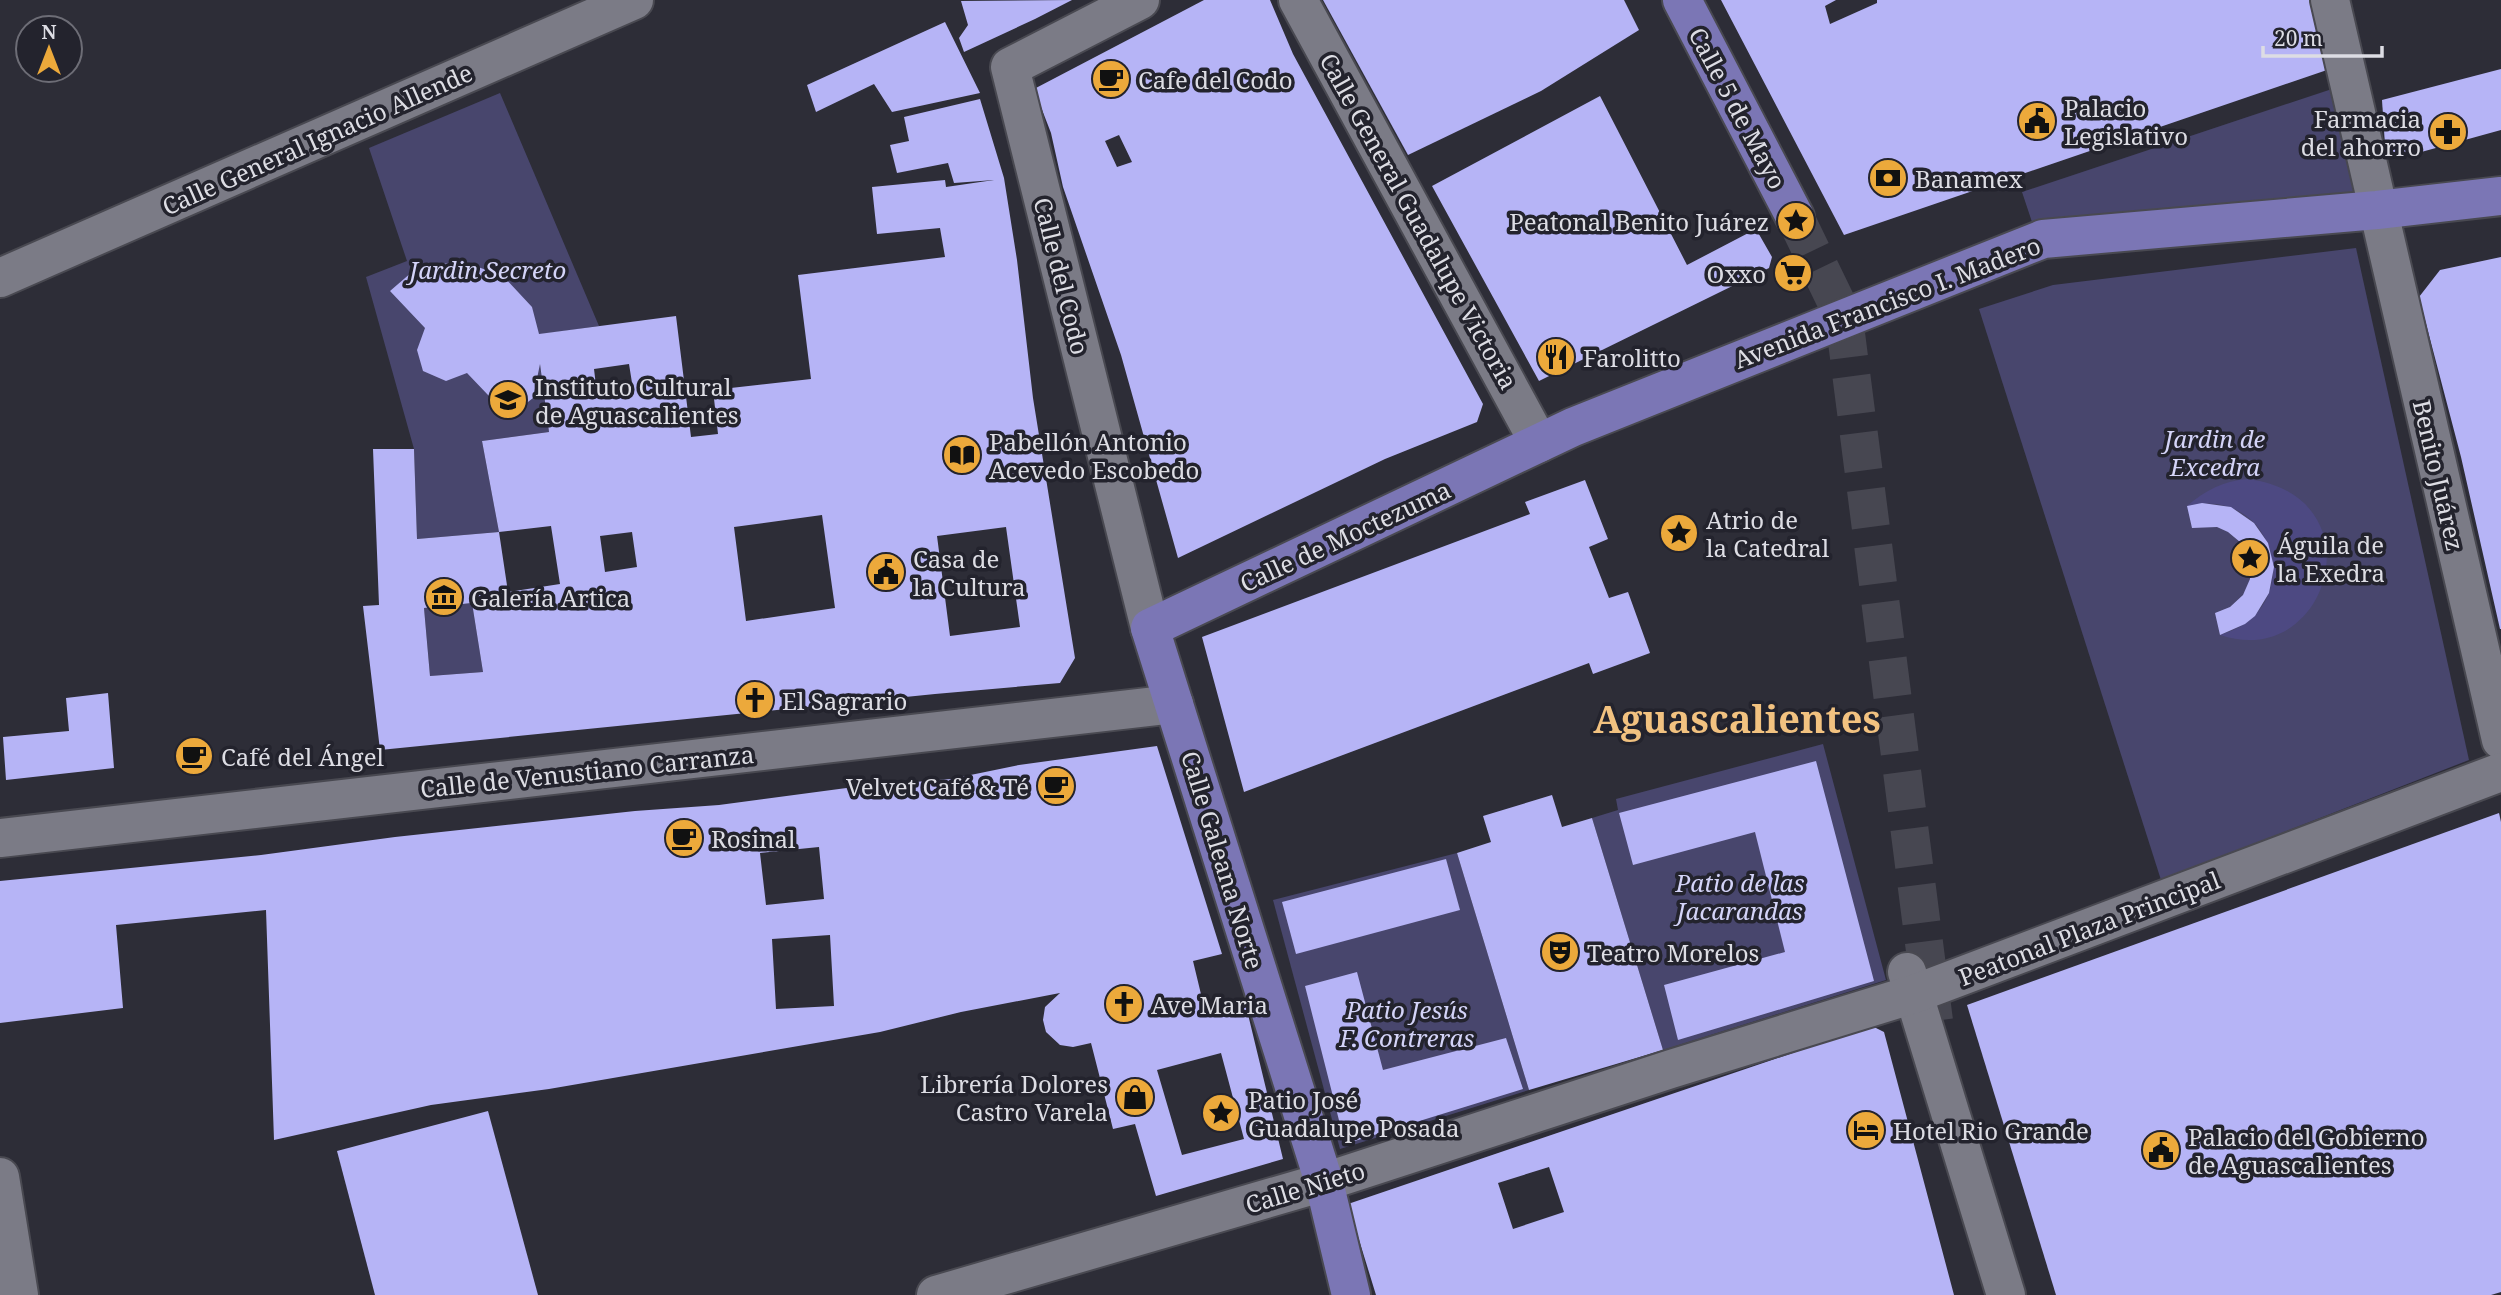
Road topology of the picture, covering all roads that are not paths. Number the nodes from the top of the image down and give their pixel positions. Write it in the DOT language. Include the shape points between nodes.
graph roads {
  1 [pos="635,0"];
  2 [pos="1140,0"];
  3 [pos="1298,0"];
  4 [pos="1682,0"];
  5 [pos="2330,0"];
  6 [pos="2501,196"];
  7 [pos="2377,210"];
  8 [pos="1795,217"];
  9 [pos="0,278"];
  10 [pos="1539,443"];
  11 [pos="1150,628"];
  12 [pos="1174,704"];
  13 [pos="2501,740"];
  14 [pos="2501,772"];
  15 [pos="0,838"];
  16 [pos="1911,983"];
  17 [pos="1671,1069"];
  18 [pos="0,1177"];
  19 [pos="1324,1182"];
  20 [pos="19,1295"];
  21 [pos="936,1295"];
  22 [pos="1351,1295"];
  23 [pos="2006,1295"];
  1 -- 9 [label="street, Calle General Ignacio Allende"];
  2 -- 11 [label="street, Calle del Codo" via="1010,67"];
  3 -- 10 [label="street, Calle General Guadalupe Victoria"];
  4 -- 8 [label="main road, Calle 5 de Mayo"];
  5 -- 7 [label="street"];
  6 -- 7 [label="main road, Avenida Francisco I. Madero"];
  7 -- 10 [label="main road, Avenida Francisco I. Madero" via="2043,239"];
  7 -- 13 [label="street, Benito Juárez"];
  10 -- 11 [label="main road, Calle de Moctezuma"];
  11 -- 12 [label="main road, Calle Galeana Norte"];
  12 -- 15 [label="street, Calle de Venustiano Carranza"];
  12 -- 19 [label="main road, Calle Galeana Norte"];
  14 -- 16 [label="street, Peatonal Plaza Principal"];
  16 -- 17 [label="street, Peatonal Plaza Principal"];
  16 -- 23 [label="street"];
  17 -- 19 [label="street, Calle Nieto"];
  18 -- 20 [label="street"];
  19 -- 21 [label="street, Calle Nieto"];
  19 -- 22 [label="main road, Calle Galeana Norte"];
}
